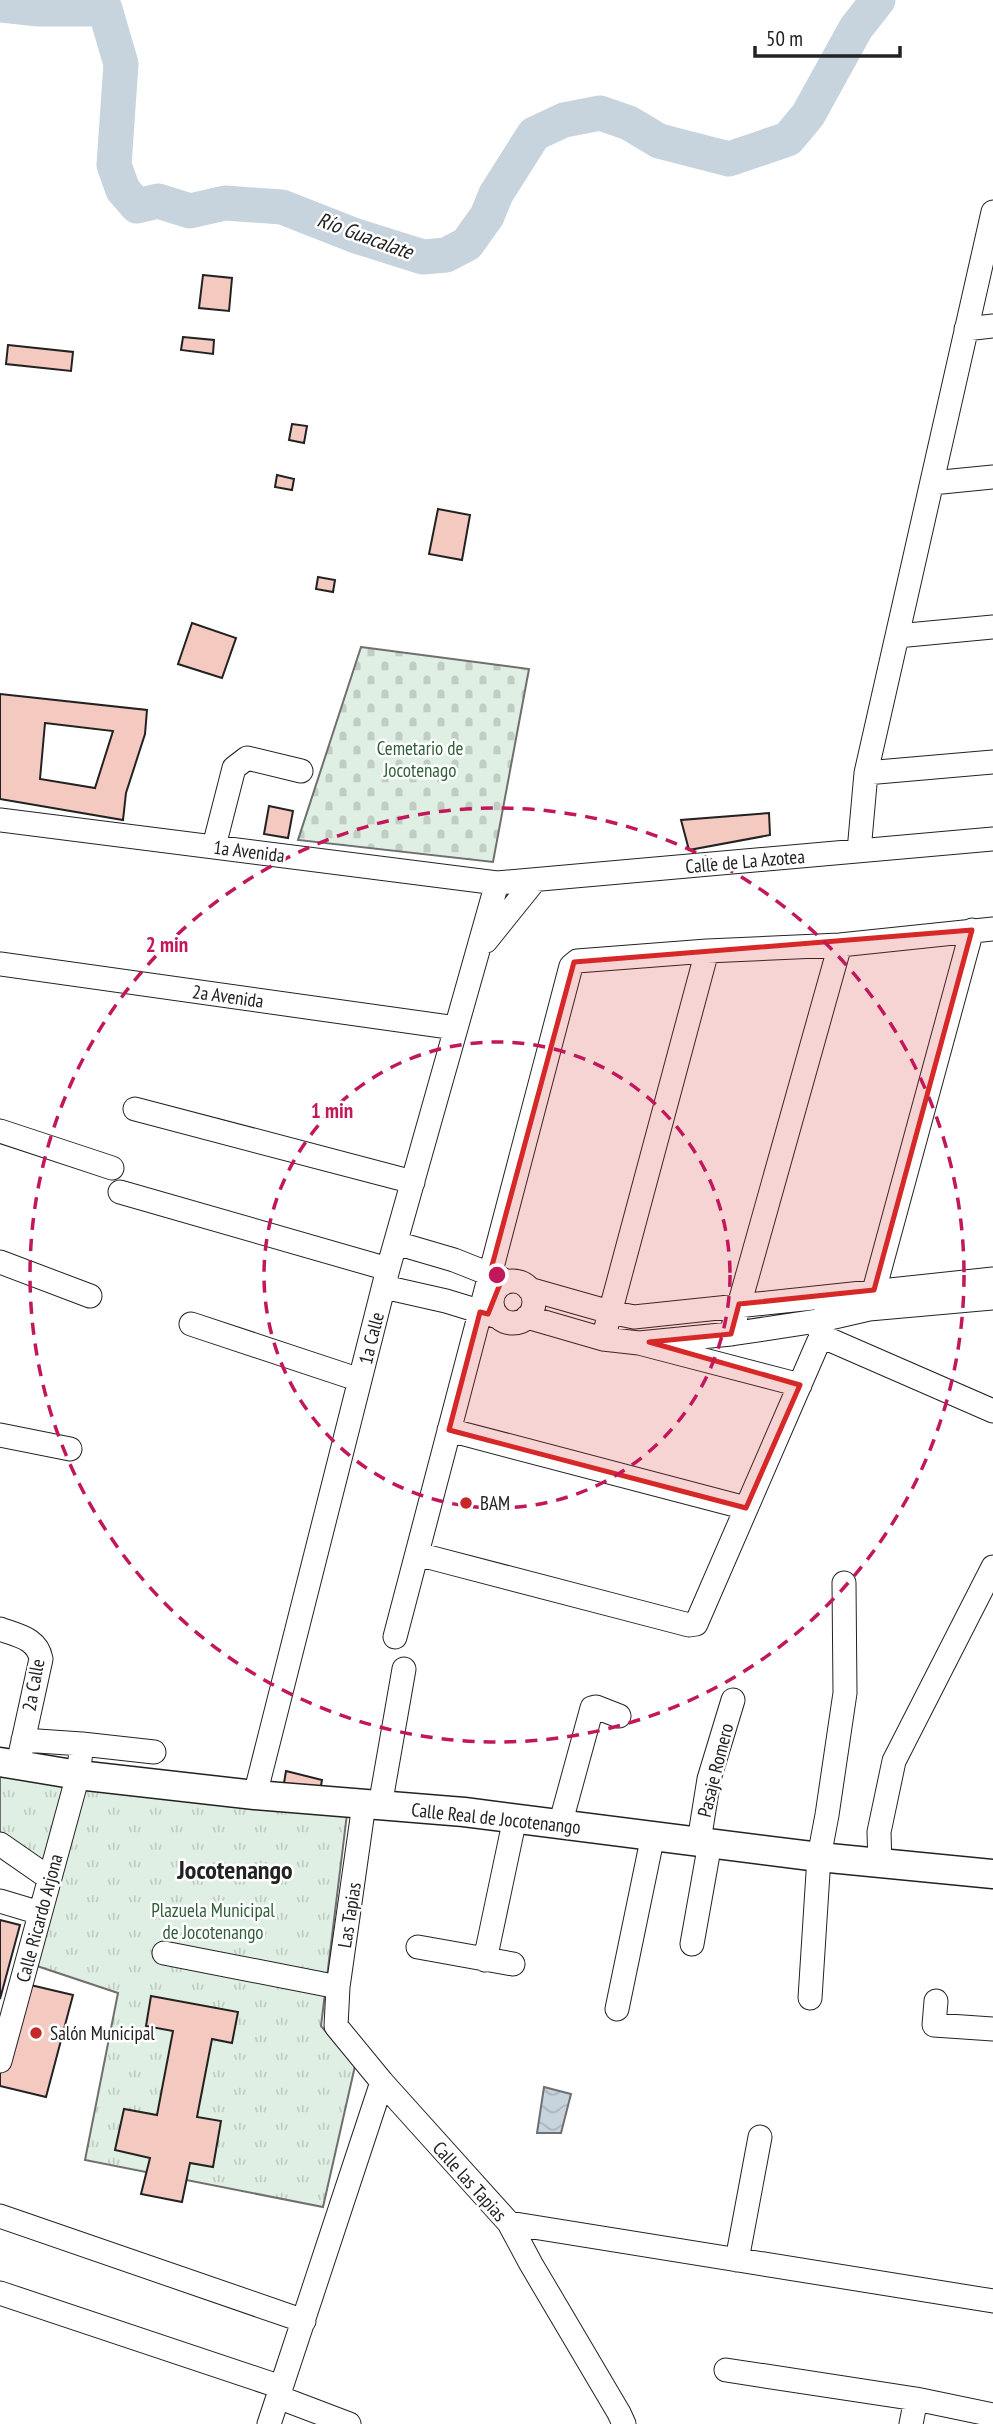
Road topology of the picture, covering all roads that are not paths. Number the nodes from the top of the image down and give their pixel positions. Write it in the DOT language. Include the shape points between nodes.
graph roads {
  1 [pos="993,212"];
  2 [pos="993,326"];
  3 [pos="966,329"];
  4 [pos="993,477"];
  5 [pos="932,483"];
  6 [pos="993,627"];
  7 [pos="897,636"];
  8 [pos="993,762"];
  9 [pos="301,771"];
  10 [pos="866,773"];
  11 [pos="0,820"];
  12 [pos="993,839"];
  13 [pos="214,846"];
  14 [pos="859,851"];
  15 [pos="535,880"];
  16 [pos="497,883"];
  17 [pos="983,930"];
  18 [pos="840,945"];
  19 [pos="480,948"];
  20 [pos="707,951"];
  21 [pos="0,964"];
  22 [pos="457,1028"];
  23 [pos="135,1109"];
  24 [pos="0,1131"];
  25 [pos="112,1168"];
  26 [pos="413,1182"];
  27 [pos="120,1192"];
  28 [pos="396,1243"];
  29 [pos="0,1262"];
  30 [pos="498,1277"];
  31 [pos="386,1278"];
  32 [pos="993,1279"];
  33 [pos="529,1289"];
  34 [pos="90,1296"];
  35 [pos="993,1298"];
  36 [pos="872,1300"];
  37 [pos="739,1304"];
  38 [pos="610,1312"];
  39 [pos="489,1314"];
  40 [pos="527,1317"];
  41 [pos="191,1324"];
  42 [pos="819,1329"];
  43 [pos="731,1334"];
  44 [pos="603,1339"];
  45 [pos="639,1343"];
  46 [pos="360,1380"];
  47 [pos="800,1385"];
  48 [pos="993,1411"];
  49 [pos="449,1430"];
  50 [pos="0,1436"];
  51 [pos="70,1449"];
  52 [pos="746,1508"];
  53 [pos="417,1554"];
  54 [pos="993,1567"];
  55 [pos="844,1583"];
  56 [pos="0,1629"];
  57 [pos="396,1637"];
  58 [pos="404,1669"];
  59 [pos="733,1700"];
  60 [pos="619,1716"];
  61 [pos="82,1744"];
  62 [pos="154,1752"];
  63 [pos="14,1755"];
  64 [pos="78,1775"];
  65 [pos="255,1795"];
  66 [pos="372,1805"];
  67 [pos="515,1818"];
  68 [pos="560,1825"];
  69 [pos="653,1835"];
  70 [pos="705,1842"];
  71 [pos="0,1844"];
  72 [pos="819,1857"];
  73 [pos="880,1865"];
  74 [pos="993,1874"];
  75 [pos="49,1878"];
  76 [pos="0,1901"];
  77 [pos="40,1913"];
  78 [pos="692,1944"];
  79 [pos="418,1947"];
  80 [pos="164,1953"];
  81 [pos="485,1960"];
  82 [pos="513,1964"];
  83 [pos="338,1987"];
  84 [pos="810,1998"];
  85 [pos="936,2001"];
  86 [pos="617,2009"];
  87 [pos="336,2026"];
  88 [pos="993,2029"];
  89 [pos="2,2047"];
  90 [pos="382,2082"];
  91 [pos="760,2137"];
  92 [pos="0,2216"];
  93 [pos="509,2223"];
  94 [pos="737,2260"];
  95 [pos="0,2293"];
  96 [pos="993,2301"];
  97 [pos="304,2321"];
  98 [pos="726,2370"];
  99 [pos="279,2392"];
  100 [pos="916,2399"];
  101 [pos="993,2415"];
  102 [pos="269,2424"];
  103 [pos="349,2424"];
  104 [pos="624,2424"];
  105 [pos="911,2424"];
  1 -- 3 [label="street"];
  2 -- 3 [label="street"];
  3 -- 5 [label="street"];
  4 -- 5 [label="street"];
  5 -- 7 [label="street"];
  6 -- 7 [label="street"];
  7 -- 10 [label="street"];
  8 -- 10 [label="street"];
  9 -- 13 [label="street" via="247,758 239,762 231,776"];
  10 -- 14 [label="street"];
  11 -- 13 [label="street, 1a Avenida"];
  12 -- 14 [label="street, Calle de La Azotea"];
  13 -- 16 [label="street, 1a Avenida"];
  14 -- 15 [label="street, Calle de La Azotea"];
  15 -- 16 [label="street, Calle de La Azotea"];
  15 -- 19 [label="street"];
  16 -- 19 [label="street, 1a Calle"];
  17 -- 18 [label="street"];
  17 -- 36 [label="street"];
  18 -- 20 [label="street"];
  18 -- 37 [label="street"];
  19 -- 22 [label="street, 1a Calle"];
  20 -- 30 [label="street" via="577,961 571,966"];
  20 -- 38 [label="street"];
  21 -- 22 [label="street, 2a Avenida"];
  22 -- 26 [label="street, 1a Calle"];
  23 -- 26 [label="street"];
  24 -- 25 [label="street"];
  26 -- 28 [label="street, 1a Calle"];
  27 -- 31 [label="street"];
  28 -- 30 [label="street"];
  28 -- 31 [label="street, 1a Calle"];
  29 -- 34 [label="street"];
  30 -- 33 [label="street"];
  30 -- 39 [label="street"];
  31 -- 39 [label="street"];
  31 -- 46 [label="street, 1a Calle"];
  32 -- 36 [label="street"];
  33 -- 38 [label="street"];
  33 -- 40 [label="street" via="533,1306"];
  35 -- 36 [label="street"];
  36 -- 37 [label="street"];
  36 -- 42 [label="street"];
  37 -- 38 [label="street" via="634,1317"];
  37 -- 43 [label="street"];
  38 -- 44 [label="street"];
  39 -- 40 [label="street" via="509,1323"];
  39 -- 49 [label="street"];
  40 -- 44 [label="street"];
  41 -- 46 [label="street"];
  42 -- 43 [label="street"];
  42 -- 47 [label="street"];
  42 -- 48 [label="street"];
  43 -- 45 [label="street"];
  44 -- 45 [label="street"];
  45 -- 47 [label="street"];
  46 -- 65 [label="street, 1a Calle"];
  47 -- 52 [label="street"];
  49 -- 52 [label="street"];
  49 -- 53 [label="street"];
  50 -- 51 [label="street"];
  52 -- 53 [label="street" via="696,1625"];
  53 -- 57 [label="street"];
  54 -- 73 [label="street" via="894,1761 879,1832"];
  55 -- 72 [label="street" via="845,1693"];
  56 -- 63 [label="street, 2a Calle" via="32,1641 41,1659"];
  58 -- 66 [label="street, Las Tapias"];
  59 -- 70 [label="street, Pasaje Romero" via="709,1779"];
  60 -- 68 [label="street" via="593,1708"];
  61 -- 62 [label="street"];
  61 -- 63 [label="street"];
  61 -- 64 [label="street, Calle Ricardo Arjona"];
  63 -- 64 [label="main road, Calle Real de Jocotenango"];
  64 -- 65 [label="main road, Calle Real de Jocotenango"];
  64 -- 75 [label="street, Calle Ricardo Arjona"];
  65 -- 66 [label="main road, Calle Real de Jocotenango"];
  66 -- 67 [label="main road, Calle Real de Jocotenango"];
  66 -- 83 [label="street, Las Tapias"];
  67 -- 68 [label="main road, Calle Real de Jocotenango"];
  67 -- 81 [label="street"];
  68 -- 69 [label="main road, Calle Real de Jocotenango"];
  69 -- 70 [label="main road, Calle Real de Jocotenango"];
  69 -- 86 [label="street"];
  70 -- 72 [label="main road, Calle Real de Jocotenango"];
  70 -- 78 [label="street, Pasaje Romero"];
  71 -- 75 [label="street"];
  72 -- 73 [label="main road, Calle Real de Jocotenango"];
  72 -- 84 [label="street"];
  73 -- 74 [label="main road, Calle Real de Jocotenango"];
  75 -- 77 [label="street, Calle Ricardo Arjona"];
  76 -- 77 [label="street"];
  77 -- 89 [label="street, Calle Ricardo Arjona"];
  79 -- 81 [label="street"];
  80 -- 83 [label="street"];
  81 -- 82 [label="street"];
  83 -- 87 [label="street, Las Tapias"];
  85 -- 88 [label="street" via="934,2025"];
  87 -- 90 [label="street, Calle las Tapias"];
  90 -- 93 [label="street, Calle las Tapias"];
  90 -- 97 [label="street"];
  91 -- 94 [label="street"];
  92 -- 97 [label="street"];
  93 -- 94 [label="street"];
  93 -- 104 [label="street, Calle las Tapias"];
  94 -- 96 [label="street"];
  95 -- 99 [label="street"];
  97 -- 99 [label="street"];
  98 -- 100 [label="street"];
  99 -- 102 [label="street"];
  99 -- 103 [label="street"];
  100 -- 101 [label="street"];
  100 -- 105 [label="street"];
}
